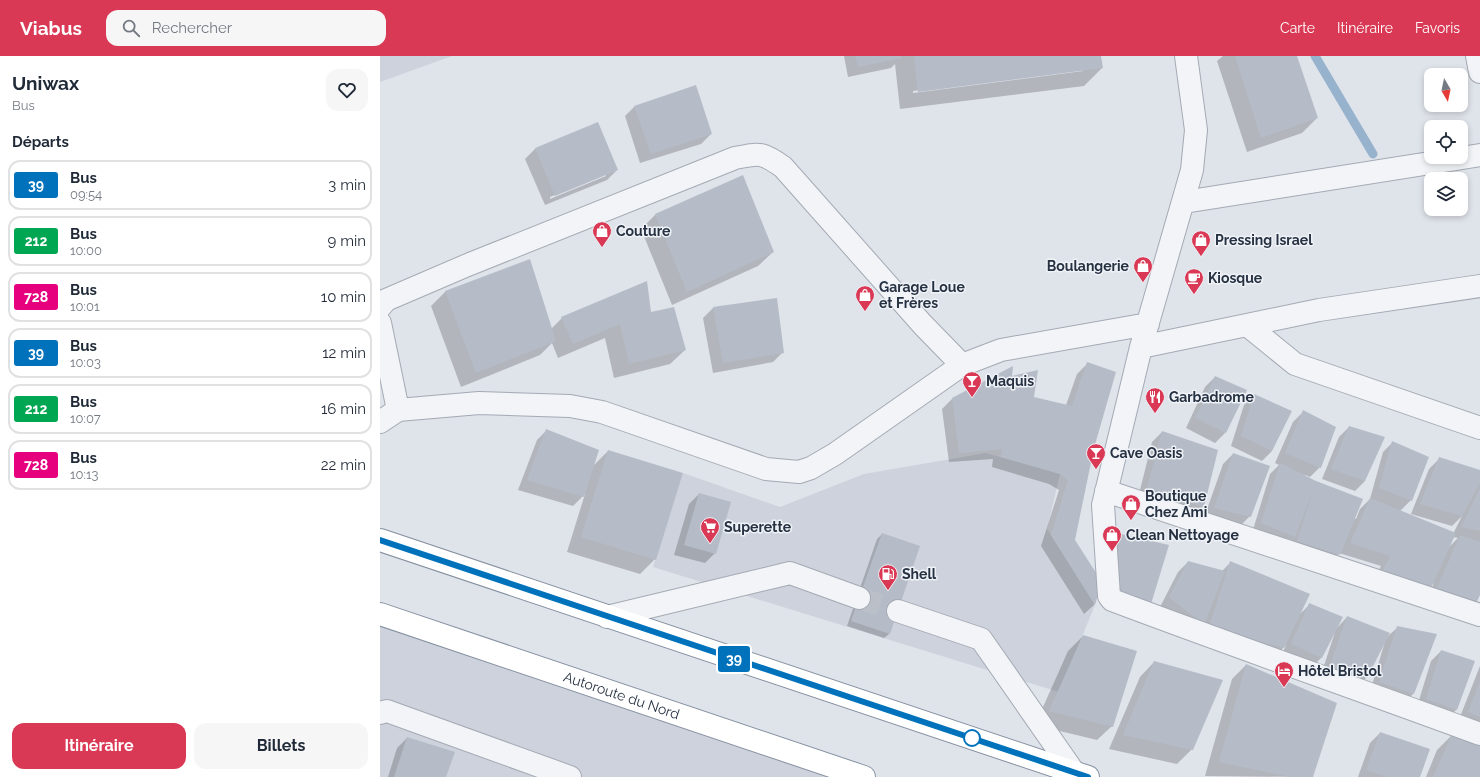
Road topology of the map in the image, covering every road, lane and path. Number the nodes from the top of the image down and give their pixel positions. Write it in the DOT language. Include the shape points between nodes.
graph roads {
  1 [pos="1186,56"];
  2 [pos="1477,56"];
  3 [pos="1480,72"];
  4 [pos="1480,155"];
  5 [pos="1184,202"];
  6 [pos="1480,286"];
  7 [pos="380,307"];
  8 [pos="380,323"];
  9 [pos="1148,324"];
  10 [pos="1247,325"];
  11 [pos="1141,347"];
  12 [pos="962,365"];
  13 [pos="398,410"];
  14 [pos="380,422"];
  15 [pos="1480,428"];
  16 [pos="1106,491"];
  17 [pos="380,540"];
  18 [pos="859,598"];
  19 [pos="898,611"];
  20 [pos="380,614"];
  21 [pos="1480,615"];
  22 [pos="607,617"];
  23 [pos="380,713"];
  24 [pos="1480,734"];
  25 [pos="1080,774"];
  26 [pos="570,777"];
  27 [pos="864,777"];
  1 -- 5 [label="street" via="1196,130 1192,170"];
  2 -- 3 [label="street"];
  4 -- 5 [label="street"];
  5 -- 9 [label="street"];
  6 -- 10 [label="street" via="1319,310"];
  7 -- 12 [label="street" via="386,300 400,294 734,158 754,154 766,155 783,167 923,325"];
  8 -- 13 [label="street"];
  9 -- 11 [label="street"];
  9 -- 12 [label="street" via="1001,350"];
  10 -- 11 [label="street"];
  10 -- 15 [label="street" via="1295,364"];
  11 -- 16 [label="street"];
  12 -- 13 [label="street" via="835,454 799,472 766,469 602,412 570,406 479,403"];
  13 -- 14 [label="street"];
  16 -- 21 [label="street"];
  16 -- 24 [label="street" via="1103,505 1107,590 1112,600"];
  17 -- 22 [label="highway"];
  18 -- 22 [label="street" via="790,573"];
  19 -- 25 [label="street" via="981,639"];
  20 -- 27 [label="highway, Autoroute du Nord"];
  22 -- 25 [label="highway"];
  23 -- 26 [label="street" via="387,711"];
}
